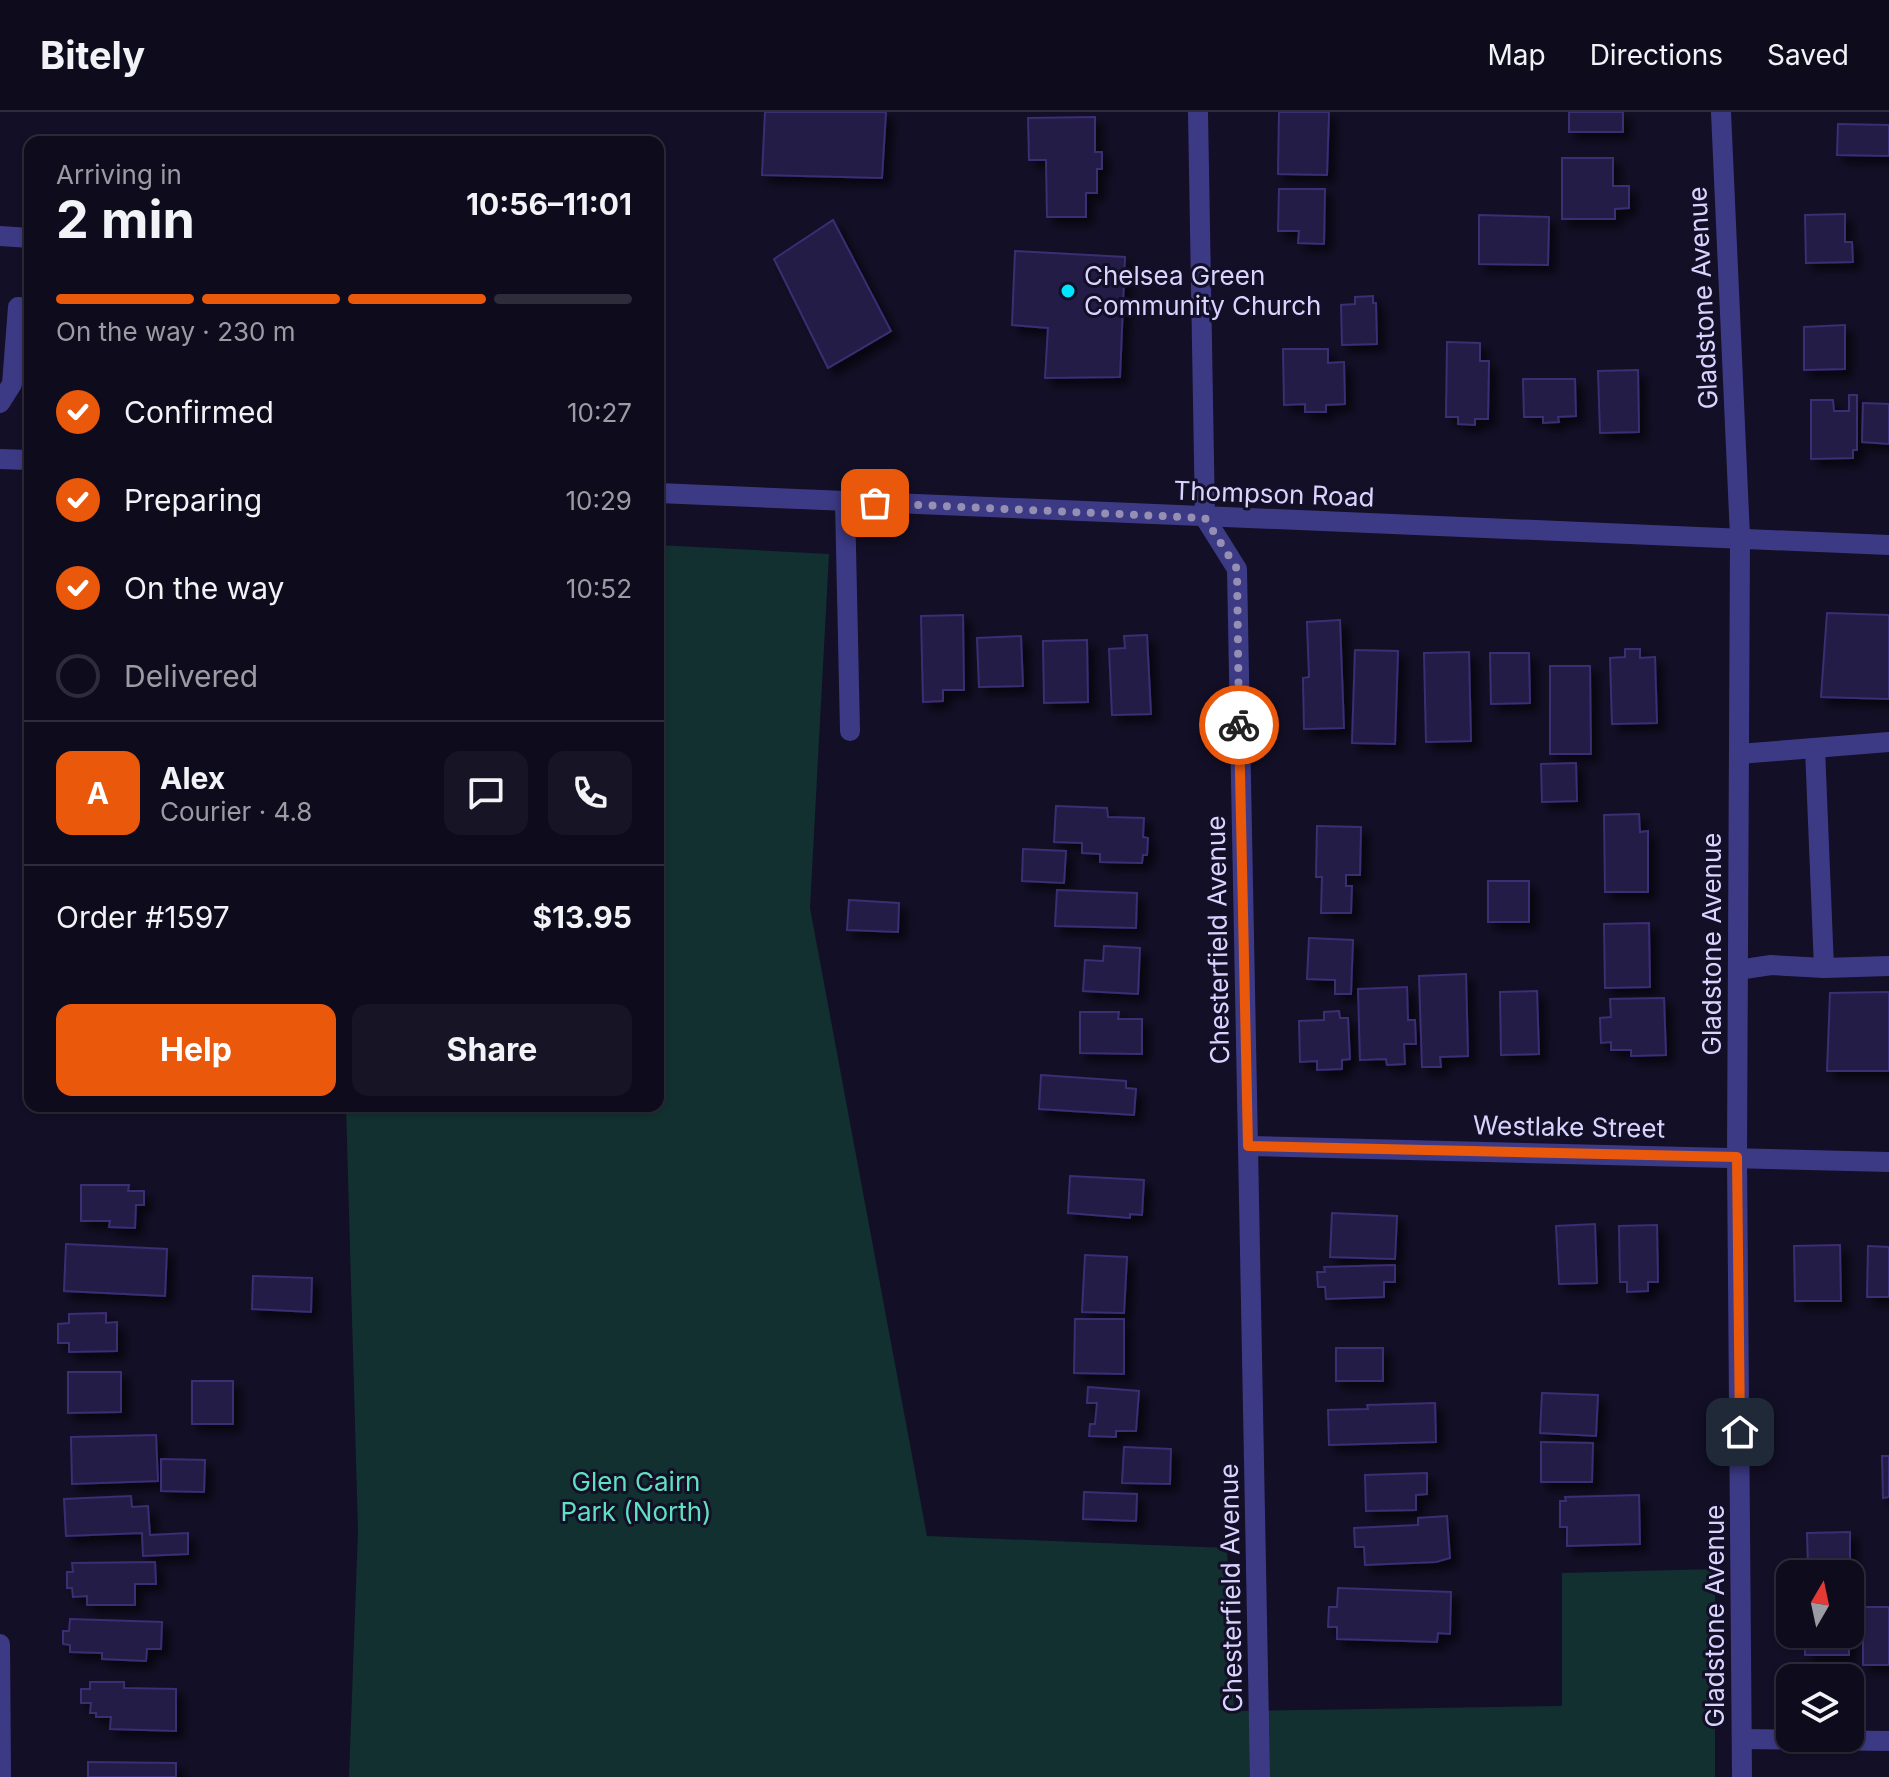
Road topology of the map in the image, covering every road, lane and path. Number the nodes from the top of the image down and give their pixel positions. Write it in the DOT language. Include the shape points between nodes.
graph roads {
  1 [pos="1198,112"];
  2 [pos="1721,112"];
  3 [pos="0,236"];
  4 [pos="24,238"];
  5 [pos="24,307"];
  6 [pos="0,403"];
  7 [pos="0,459"];
  8 [pos="24,460"];
  9 [pos="664,493"];
  10 [pos="845,502"];
  11 [pos="1205,518"];
  12 [pos="1740,537"];
  13 [pos="1889,545"];
  14 [pos="850,731"];
  15 [pos="1889,742"];
  16 [pos="1815,748"];
  17 [pos="1739,754"];
  18 [pos="1889,966"];
  19 [pos="1824,968"];
  20 [pos="1738,970"];
  21 [pos="1248,1146"];
  22 [pos="1737,1157"];
  23 [pos="1889,1162"];
  24 [pos="0,1644"];
  25 [pos="1742,1739"];
  26 [pos="1889,1741"];
  27 [pos="1,1777"];
  28 [pos="1260,1777"];
  29 [pos="1742,1777"];
  1 -- 11 [label="street"];
  2 -- 12 [label="street, Gladstone Avenue"];
  3 -- 4 [label="street"];
  5 -- 6 [label="street" via="12,384"];
  7 -- 8 [label="street"];
  9 -- 10 [label="street, Thompson Road"];
  10 -- 11 [label="street, Thompson Road"];
  10 -- 14 [label="street"];
  11 -- 12 [label="street, Thompson Road"];
  11 -- 21 [label="street, Chesterfield Avenue" via="1237,569"];
  12 -- 13 [label="street, Thompson Road"];
  12 -- 17 [label="street, Gladstone Avenue"];
  15 -- 16 [label="street"];
  16 -- 17 [label="street"];
  16 -- 19 [label="street"];
  17 -- 20 [label="street, Gladstone Avenue"];
  18 -- 19 [label="street"];
  19 -- 20 [label="street" via="1771,965"];
  20 -- 22 [label="street, Gladstone Avenue"];
  21 -- 22 [label="street, Westlake Street"];
  21 -- 28 [label="street, Chesterfield Avenue"];
  22 -- 23 [label="street, Westlake Street"];
  22 -- 25 [label="street, Gladstone Avenue"];
  24 -- 27 [label="street"];
  25 -- 26 [label="street"];
  25 -- 29 [label="street, Gladstone Avenue"];
}
